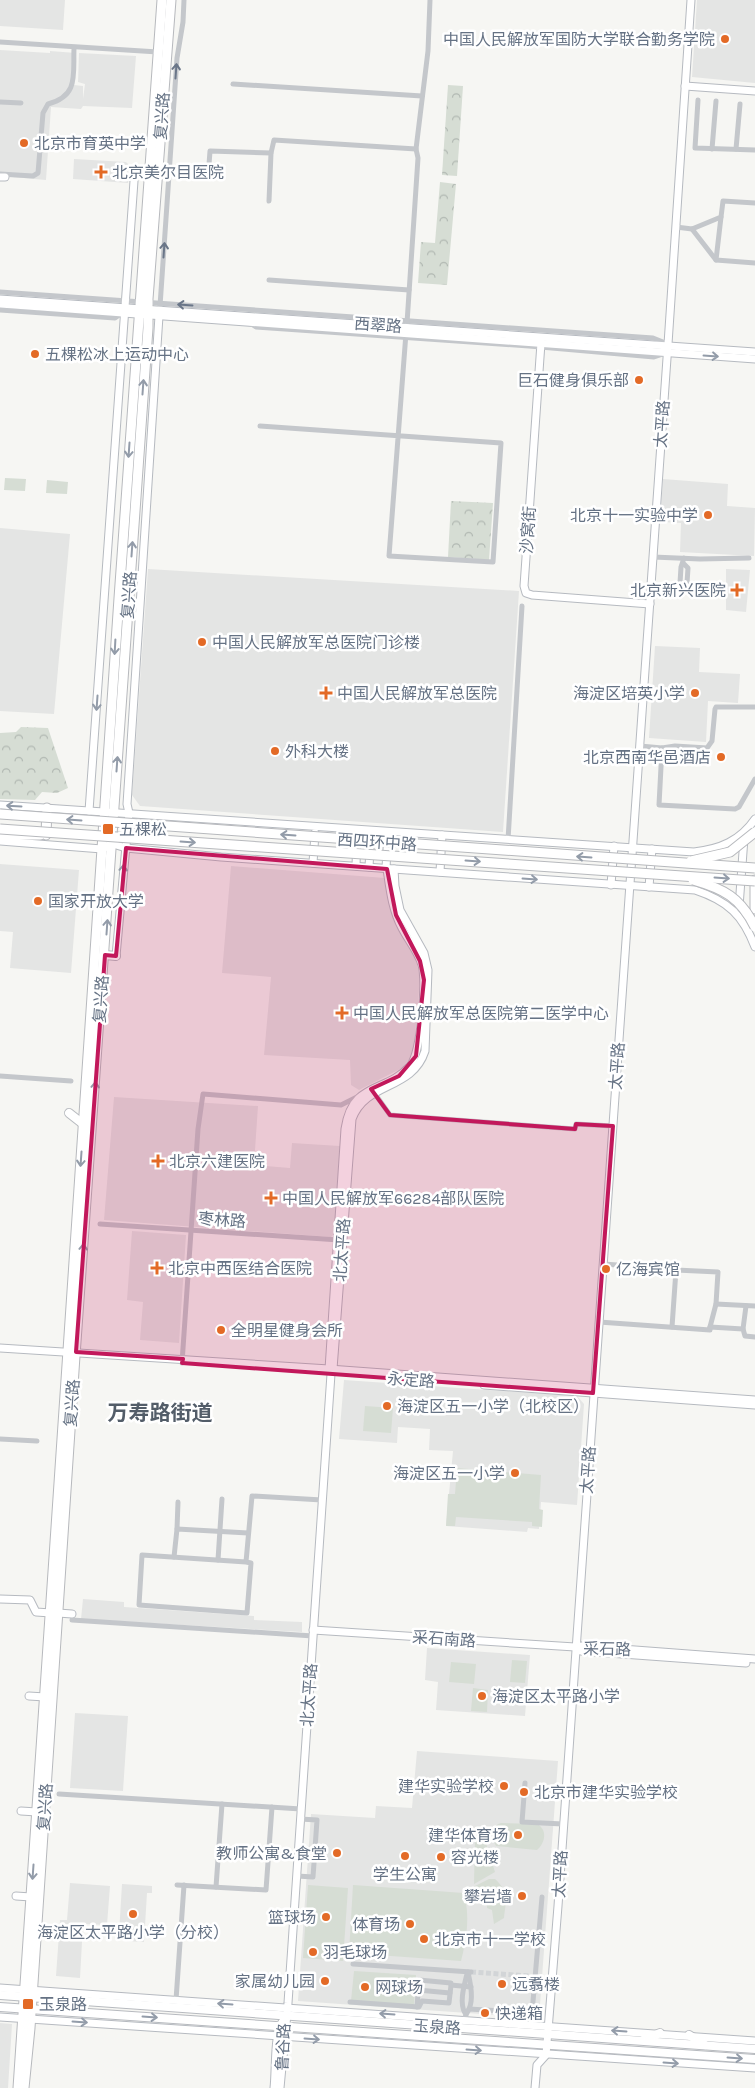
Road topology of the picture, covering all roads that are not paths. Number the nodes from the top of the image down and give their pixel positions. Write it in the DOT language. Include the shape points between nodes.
graph roads {
  1 [pos="162,0"];
  2 [pos="171,0"];
  3 [pos="184,0"];
  4 [pos="430,0"];
  5 [pos="691,0"];
  6 [pos="0,42"];
  7 [pos="74,48"];
  8 [pos="158,52"];
  9 [pos="233,84"];
  10 [pos="685,86"];
  11 [pos="755,91"];
  12 [pos="422,96"];
  13 [pos="698,100"];
  14 [pos="716,100"];
  15 [pos="0,102"];
  16 [pos="21,103"];
  17 [pos="740,104"];
  18 [pos="416,149"];
  19 [pos="712,149"];
  20 [pos="736,149"];
  21 [pos="755,150"];
  22 [pos="271,153"];
  23 [pos="2,176"];
  24 [pos="208,178"];
  25 [pos="134,181"];
  26 [pos="269,201"];
  27 [pos="755,203"];
  28 [pos="721,217"];
  29 [pos="676,227"];
  30 [pos="692,229"];
  31 [pos="716,260"];
  32 [pos="755,263"];
  33 [pos="268,280"];
  34 [pos="409,290"];
  35 [pos="0,292"];
  36 [pos="0,299"];
  37 [pos="0,304"];
  38 [pos="125,309"];
  39 [pos="144,309"];
  40 [pos="0,310"];
  41 [pos="159,310"];
  42 [pos="406,330"];
  43 [pos="668,344"];
  44 [pos="540,345"];
  45 [pos="755,352"];
  46 [pos="668,353"];
  47 [pos="755,359"];
  48 [pos="260,426"];
  49 [pos="398,436"];
  50 [pos="653,556"];
  51 [pos="749,558"];
  52 [pos="650,604"];
  53 [pos="522,606"];
  54 [pos="755,707"];
  55 [pos="640,746"];
  56 [pos="662,748"];
  57 [pos="755,779"];
  58 [pos="0,805"];
  59 [pos="47,808"];
  60 [pos="89,811"];
  61 [pos="104,812"];
  62 [pos="115,812"];
  63 [pos="129,813"];
  64 [pos="0,814"];
  65 [pos="755,819"];
  66 [pos="315,827"];
  67 [pos="0,829"];
  68 [pos="358,830"];
  69 [pos="371,831"];
  70 [pos="388,832"];
  71 [pos="744,832"];
  72 [pos="755,832"];
  73 [pos="0,834"];
  74 [pos="46,835"];
  75 [pos="442,836"];
  76 [pos="508,840"];
  77 [pos="0,841"];
  78 [pos="102,844"];
  79 [pos="113,844"];
  80 [pos="614,846"];
  81 [pos="633,847"];
  82 [pos="126,848"];
  83 [pos="652,849"];
  84 [pos="313,863"];
  85 [pos="676,863"];
  86 [pos="356,866"];
  87 [pos="369,867"];
  88 [pos="755,868"];
  89 [pos="389,869"];
  90 [pos="440,872"];
  91 [pos="676,875"];
  92 [pos="755,880"];
  93 [pos="611,884"];
  94 [pos="630,886"];
  95 [pos="649,887"];
  96 [pos="755,908"];
  97 [pos="738,915"];
  98 [pos="755,927"];
  99 [pos="755,947"];
  100 [pos="105,955"];
  101 [pos="116,956"];
  102 [pos="0,1076"];
  103 [pos="71,1081"];
  104 [pos="373,1091"];
  105 [pos="362,1095"];
  106 [pos="69,1113"];
  107 [pos="83,1124"];
  108 [pos="613,1126"];
  109 [pos="100,1224"];
  110 [pos="192,1230"];
  111 [pos="340,1240"];
  112 [pos="603,1264"];
  113 [pos="660,1268"];
  114 [pos="716,1304"];
  115 [pos="746,1306"];
  116 [pos="755,1306"];
  117 [pos="599,1322"];
  118 [pos="672,1327"];
  119 [pos="710,1327"];
  120 [pos="743,1329"];
  121 [pos="755,1337"];
  122 [pos="0,1348"];
  123 [pos="73,1353"];
  124 [pos="182,1361"];
  125 [pos="331,1371"];
  126 [pos="593,1390"];
  127 [pos="755,1400"];
  128 [pos="755,1405"];
  129 [pos="0,1439"];
  130 [pos="37,1442"];
  131 [pos="222,1499"];
  132 [pos="322,1500"];
  133 [pos="178,1502"];
  134 [pos="177,1529"];
  135 [pos="220,1531"];
  136 [pos="248,1533"];
  137 [pos="174,1557"];
  138 [pos="218,1560"];
  139 [pos="246,1562"];
  140 [pos="0,1599"];
  141 [pos="54,1613"];
  142 [pos="72,1617"];
  143 [pos="313,1633"];
  144 [pos="575,1647"];
  145 [pos="755,1659"];
  146 [pos="755,1664"];
  147 [pos="30,1696"];
  148 [pos="45,1697"];
  149 [pos="526,1783"];
  150 [pos="59,1794"];
  151 [pos="222,1804"];
  152 [pos="272,1807"];
  153 [pos="301,1809"];
  154 [pos="22,1811"];
  155 [pos="37,1812"];
  156 [pos="300,1819"];
  157 [pos="563,1824"];
  158 [pos="297,1876"];
  159 [pos="177,1885"];
  160 [pos="184,1886"];
  161 [pos="216,1887"];
  162 [pos="16,1896"];
  163 [pos="31,1897"];
  164 [pos="542,1897"];
  165 [pos="352,1964"];
  166 [pos="469,1972"];
  167 [pos="529,1976"];
  168 [pos="535,1977"];
  169 [pos="451,1985"];
  170 [pos="464,1986"];
  171 [pos="471,1987"];
  172 [pos="0,1988"];
  173 [pos="418,1990"];
  174 [pos="450,1993"];
  175 [pos="28,1994"];
  176 [pos="0,1995"];
  177 [pos="107,1995"];
  178 [pos="11,1996"];
  179 [pos="176,2000"];
  180 [pos="350,2002"];
  181 [pos="136,2005"];
  182 [pos="0,2007"];
  183 [pos="417,2007"];
  184 [pos="469,2008"];
  185 [pos="287,2012"];
  186 [pos="360,2012"];
  187 [pos="84,2013"];
  188 [pos="27,2014"];
  189 [pos="465,2017"];
  190 [pos="0,2018"];
  191 [pos="439,2018"];
  192 [pos="377,2022"];
  193 [pos="502,2023"];
  194 [pos="115,2024"];
  195 [pos="419,2025"];
  196 [pos="548,2026"];
  197 [pos="283,2027"];
  198 [pos="517,2032"];
  199 [pos="660,2033"];
  200 [pos="548,2035"];
  201 [pos="688,2035"];
  202 [pos="281,2036"];
  203 [pos="641,2041"];
  204 [pos="755,2041"];
  205 [pos="547,2044"];
  206 [pos="707,2046"];
  207 [pos="755,2049"];
  208 [pos="546,2055"];
  209 [pos="755,2059"];
  210 [pos="755,2068"];
  211 [pos="18,2088"];
  212 [pos="24,2088"];
  213 [pos="274,2088"];
  214 [pos="280,2088"];
  215 [pos="535,2088"];
  1 -- 8 [label="highway, 复兴路"];
  2 -- 39 [label="highway, 复兴路"];
  41 -- 3 [label="street, 复兴路, one-way"];
  4 -- 12 [label="street"];
  5 -- 10 [label="street, 太平路"];
  6 -- 7 [label="street"];
  7 -- 8 [label="street"];
  7 -- 23 [label="street" via="69,92 60,101 48,104 43,113 38,173 33,176"];
  8 -- 39 [label="highway, 复兴路"];
  9 -- 12 [label="street"];
  10 -- 11 [label="street"];
  10 -- 29 [label="street, 太平路"];
  12 -- 18 [label="street"];
  13 -- 19 [label="street" via="695,148"];
  14 -- 19 [label="street"];
  15 -- 16 [label="street"];
  17 -- 20 [label="street"];
  18 -- 22 [label="street" via="274,140"];
  18 -- 34 [label="street"];
  19 -- 20 [label="street"];
  20 -- 21 [label="street"];
  22 -- 24 [label="street" via="210,151"];
  22 -- 26 [label="street"];
  25 -- 38 [label="street, 复兴路"];
  27 -- 28 [label="street" via="723,201"];
  28 -- 30 [label="street"];
  28 -- 31 [label="street"];
  29 -- 30 [label="street"];
  29 -- 43 [label="street, 太平路"];
  30 -- 31 [label="street"];
  31 -- 32 [label="street"];
  33 -- 34 [label="street"];
  34 -- 42 [label="street"];
  35 -- 38 [label="street"];
  36 -- 38 [label="street, 西翠路"];
  37 -- 38 [label="street, 西翠路"];
  38 -- 39 [label="street, 西翠路"];
  38 -- 40 [label="street" via="115,318"];
  38 -- 60 [label="street, 复兴路, one-way"];
  39 -- 41 [label="street, 西翠路"];
  39 -- 41 [label="street"];
  39 -- 61 [label="highway, 复兴路, one-way" via="136,348"];
  62 -- 39 [label="highway, 复兴路, one-way" via="148,328"];
  42 -- 41 [label="street, 西翠路, one-way"];
  41 -- 42 [label="street, 西翠路" via="249,323"];
  41 -- 63 [label="street, 复兴路" via="127,804"];
  42 -- 43 [label="street, 西翠路"];
  42 -- 44 [label="street, 西翠路"];
  42 -- 49 [label="street"];
  43 -- 45 [label="street, 西翠路"];
  43 -- 46 [label="street, 太平路"];
  44 -- 46 [label="street, 西翠路"];
  44 -- 52 [label="street, 沙窝街" via="526,593"];
  46 -- 47 [label="street, 西翠路, one-way"];
  46 -- 50 [label="street, 太平路"];
  48 -- 49 [label="street"];
  49 -- 49 [label="street" via="389,556 493,562 501,443"];
  50 -- 51 [label="street" via="684,561"];
  50 -- 52 [label="street, 太平路"];
  52 -- 55 [label="street, 太平路"];
  53 -- 76 [label="street"];
  54 -- 56 [label="street" via="716,706 712,741 707,748"];
  55 -- 56 [label="street"];
  55 -- 81 [label="street, 太平路"];
  56 -- 57 [label="street" via="659,805 735,809"];
  59 -- 58 [label="street, one-way"];
  59 -- 60 [label="street"];
  59 -- 74 [label="highway"];
  60 -- 61 [label="street"];
  61 -- 62 [label="street"];
  61 -- 78 [label="highway, 复兴路"];
  62 -- 63 [label="street, 西四环中路"];
  62 -- 79 [label="highway, 复兴路"];
  63 -- 66 [label="street, 西四环中路"];
  63 -- 82 [label="street, 复兴路"];
  85 -- 64 [label="highway, 西四环中路, one-way, bridge"];
  65 -- 71 [label="street, 西四环中路"];
  66 -- 68 [label="street, 西四环中路"];
  66 -- 84 [label="street"];
  67 -- 91 [label="highway, 西四环中路, one-way, bridge"];
  68 -- 69 [label="street, 西四环中路"];
  68 -- 86 [label="street"];
  69 -- 70 [label="street, 西四环中路"];
  69 -- 87 [label="street"];
  70 -- 75 [label="street, 西四环中路"];
  70 -- 89 [label="street, 北太平路"];
  71 -- 83 [label="street, 西四环中路" via="728,844 710,850"];
  71 -- 97 [label="street"];
  72 -- 85 [label="highway, bridge" via="730,852"];
  73 -- 74 [label="highway"];
  74 -- 78 [label="highway"];
  75 -- 76 [label="street, 西四环中路"];
  75 -- 90 [label="street"];
  76 -- 80 [label="street, 西四环中路"];
  77 -- 78 [label="street"];
  78 -- 79 [label="highway"];
  78 -- 107 [label="highway, 复兴路"];
  79 -- 82 [label="street, 西四环中路"];
  100 -- 79 [label="highway, 复兴路, one-way"];
  80 -- 81 [label="street, 西四环中路"];
  80 -- 93 [label="street"];
  81 -- 83 [label="street, 西四环中路"];
  81 -- 94 [label="street, 太平路"];
  82 -- 84 [label="street, 西四环中路"];
  101 -- 82 [label="street, 复兴路, one-way"];
  83 -- 95 [label="street"];
  84 -- 86 [label="street, 西四环中路"];
  85 -- 88 [label="highway, 西四环中路, bridge"];
  86 -- 87 [label="street, 西四环中路"];
  87 -- 89 [label="street, 西四环中路"];
  89 -- 90 [label="street, 西四环中路"];
  89 -- 104 [label="street, 北太平路" via="400,910 424,953 428,970 425,1051 410,1075"];
  90 -- 93 [label="street, 西四环中路, one-way"];
  91 -- 92 [label="highway, 西四环中路, one-way, bridge"];
  91 -- 98 [label="highway, bridge" via="730,894 740,903"];
  92 -- 96 [label="highway"];
  93 -- 94 [label="street, 西四环中路"];
  94 -- 95 [label="street, 西四环中路"];
  94 -- 108 [label="street, 太平路"];
  95 -- 97 [label="street, 西四环中路" via="695,890 715,897"];
  97 -- 99 [label="street, 西四环中路"];
  100 -- 101 [label="main road"];
  123 -- 100 [label="highway, 复兴路, one-way"];
  102 -- 103 [label="street"];
  104 -- 105 [label="street, 北太平路"];
  104 -- 108 [label="street" via="390,1115 575,1129 576,1124"];
  104 -- 111 [label="street, 北太平路" via="357,1107 352,1119"];
  105 -- 110 [label="street" via="341,1105 203,1094"];
  105 -- 111 [label="street, 北太平路" via="353,1104 346,1121"];
  106 -- 107 [label="main road"];
  107 -- 123 [label="highway, 复兴路, one-way"];
  108 -- 112 [label="street, 太平路"];
  109 -- 110 [label="street, 枣林路"];
  110 -- 111 [label="street, 枣林路"];
  110 -- 124 [label="street"];
  111 -- 125 [label="street, 北太平路"];
  112 -- 113 [label="street"];
  112 -- 117 [label="street, 太平路"];
  114 -- 115 [label="street"];
  114 -- 118 [label="street" via="718,1272 676,1270"];
  114 -- 119 [label="street"];
  115 -- 116 [label="street"];
  115 -- 120 [label="street"];
  117 -- 118 [label="street"];
  117 -- 126 [label="street, 太平路"];
  118 -- 119 [label="street" via="710,1330"];
  119 -- 120 [label="street"];
  120 -- 121 [label="street" via="745,1336"];
  122 -- 123 [label="street, 永定路"];
  123 -- 124 [label="street, 永定路"];
  123 -- 141 [label="highway, 复兴路"];
  124 -- 125 [label="street, 永定路"];
  125 -- 126 [label="street, 永定路"];
  125 -- 132 [label="street, 北太平路"];
  126 -- 127 [label="street, 永定路"];
  126 -- 128 [label="street, 永定路"];
  126 -- 144 [label="street, 太平路"];
  129 -- 130 [label="street"];
  131 -- 135 [label="street"];
  132 -- 136 [label="street" via="252,1496"];
  132 -- 143 [label="street, 北太平路"];
  133 -- 134 [label="street"];
  134 -- 135 [label="street"];
  134 -- 137 [label="street"];
  135 -- 136 [label="street"];
  135 -- 138 [label="street"];
  136 -- 139 [label="street"];
  137 -- 138 [label="street"];
  137 -- 139 [label="street" via="142,1555 139,1605 247,1613 251,1563"];
  138 -- 139 [label="street"];
  140 -- 141 [label="street" via="30,1600 36,1612"];
  141 -- 142 [label="street"];
  141 -- 148 [label="highway, 复兴路"];
  141 -- 175 [label="highway, 复兴路"];
  142 -- 143 [label="street"];
  143 -- 144 [label="street, 采石南路"];
  143 -- 153 [label="street, 北太平路"];
  144 -- 145 [label="street, 采石路"];
  144 -- 146 [label="street, 采石路" via="581,1651"];
  144 -- 157 [label="street, 太平路"];
  147 -- 148 [label="street"];
  148 -- 155 [label="highway, 复兴路"];
  149 -- 157 [label="street" via="522,1822"];
  150 -- 151 [label="street"];
  151 -- 152 [label="street"];
  151 -- 161 [label="street"];
  152 -- 153 [label="street"];
  152 -- 161 [label="street" via="266,1890"];
  153 -- 156 [label="street, 北太平路"];
  154 -- 155 [label="street"];
  155 -- 163 [label="highway, 复兴路, one-way"];
  156 -- 158 [label="street, 北太平路"];
  156 -- 158 [label="street" via="317,1820 314,1877"];
  157 -- 196 [label="street, 太平路"];
  158 -- 185 [label="street, 北太平路"];
  159 -- 160 [label="street"];
  160 -- 161 [label="street"];
  160 -- 179 [label="street"];
  162 -- 163 [label="street"];
  163 -- 175 [label="highway, 复兴路"];
  164 -- 168 [label="street"];
  165 -- 166 [label="street"];
  166 -- 170 [label="street"];
  166 -- 171 [label="street"];
  167 -- 168 [label="street"];
  168 -- 184 [label="street" via="532,2013"];
  169 -- 170 [label="street"];
  169 -- 173 [label="street" via="419,1980"];
  169 -- 174 [label="street"];
  170 -- 171 [label="street"];
  170 -- 189 [label="street" via="462,2008"];
  171 -- 184 [label="street"];
  172 -- 175 [label="street, 玉泉路"];
  172 -- 178 [label="street"];
  173 -- 174 [label="street"];
  173 -- 183 [label="street"];
  174 -- 183 [label="street" via="449,2003 422,2001"];
  175 -- 177 [label="street, 玉泉路"];
  175 -- 178 [label="main road, 玉泉路"];
  175 -- 181 [label="main road, 玉泉路"];
  175 -- 188 [label="highway"];
  176 -- 178 [label="main road, 玉泉路"];
  177 -- 179 [label="street, 玉泉路"];
  177 -- 181 [label="street"];
  185 -- 179 [label="street, 玉泉路, one-way"];
  180 -- 183 [label="street"];
  181 -- 185 [label="main road, 玉泉路"];
  182 -- 188 [label="main road, 玉泉路"];
  184 -- 189 [label="street"];
  185 -- 186 [label="street, 玉泉路"];
  185 -- 192 [label="main road, 玉泉路"];
  185 -- 197 [label="street, 鲁谷路"];
  191 -- 186 [label="street, 玉泉路, one-way"];
  186 -- 192 [label="street"];
  187 -- 188 [label="main road, 玉泉路"];
  187 -- 194 [label="street"];
  187 -- 197 [label="main road, 玉泉路, one-way"];
  188 -- 190 [label="street"];
  188 -- 194 [label="street, 玉泉路, one-way"];
  188 -- 211 [label="highway"];
  188 -- 212 [label="highway"];
  189 -- 191 [label="street, 玉泉路"];
  189 -- 193 [label="street, 玉泉路"];
  191 -- 195 [label="street"];
  192 -- 195 [label="main road, 玉泉路"];
  193 -- 196 [label="street, 玉泉路"];
  193 -- 198 [label="street"];
  194 -- 202 [label="street, 玉泉路"];
  195 -- 198 [label="main road, 玉泉路"];
  199 -- 196 [label="street, 玉泉路, one-way"];
  196 -- 200 [label="street, 太平路"];
  197 -- 202 [label="street, 鲁谷路"];
  197 -- 205 [label="main road, 玉泉路"];
  198 -- 200 [label="main road, 玉泉路"];
  199 -- 201 [label="street, 玉泉路"];
  199 -- 203 [label="main road"];
  200 -- 203 [label="main road, 玉泉路"];
  200 -- 205 [label="street, 太平路"];
  201 -- 204 [label="street, 玉泉路"];
  201 -- 206 [label="main road"];
  202 -- 208 [label="street, 玉泉路, one-way"];
  202 -- 213 [label="street, 鲁谷路"];
  202 -- 214 [label="street, 鲁谷路"];
  203 -- 206 [label="main road, 玉泉路"];
  205 -- 208 [label="street, 太平路"];
  205 -- 209 [label="main road, 玉泉路, one-way"];
  206 -- 207 [label="main road, 玉泉路"];
  208 -- 210 [label="street, 玉泉路, one-way"];
  208 -- 215 [label="street" via="536,2065"];
}
